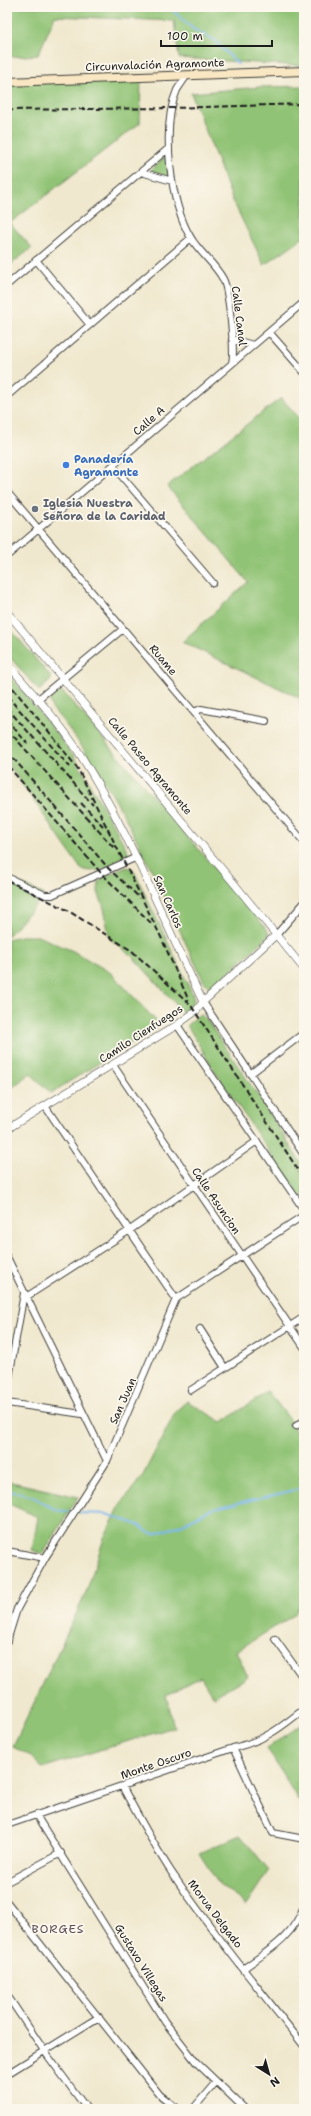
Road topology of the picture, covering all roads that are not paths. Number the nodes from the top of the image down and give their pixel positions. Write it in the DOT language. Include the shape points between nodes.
graph roads {
  1 [pos="304,71"];
  2 [pos="187,75"];
  3 [pos="7,82"];
  4 [pos="169,148"];
  5 [pos="141,172"];
  6 [pos="172,181"];
  7 [pos="191,238"];
  8 [pos="36,260"];
  9 [pos="7,285"];
  10 [pos="304,302"];
  11 [pos="90,325"];
  12 [pos="269,332"];
  13 [pos="232,339"];
  14 [pos="253,345"];
  15 [pos="232,363"];
  16 [pos="304,372"];
  17 [pos="7,396"];
  18 [pos="113,466"];
  19 [pos="7,492"];
  20 [pos="39,529"];
  21 [pos="7,556"];
  22 [pos="213,583"];
  23 [pos="7,612"];
  24 [pos="123,629"];
  25 [pos="7,663"];
  26 [pos="62,678"];
  27 [pos="37,700"];
  28 [pos="194,712"];
  29 [pos="266,720"];
  30 [pos="304,842"];
  31 [pos="137,857"];
  32 [pos="7,877"];
  33 [pos="304,903"];
  34 [pos="277,934"];
  35 [pos="304,969"];
  36 [pos="203,1002"];
  37 [pos="177,1025"];
  38 [pos="304,1033"];
  39 [pos="113,1065"];
  40 [pos="250,1074"];
  41 [pos="45,1106"];
  42 [pos="7,1128"];
  43 [pos="257,1141"];
  44 [pos="304,1155"];
  45 [pos="194,1185"];
  46 [pos="303,1208"];
  47 [pos="304,1215"];
  48 [pos="130,1230"];
  49 [pos="242,1256"];
  50 [pos="7,1257"];
  51 [pos="25,1295"];
  52 [pos="176,1299"];
  53 [pos="304,1316"];
  54 [pos="289,1326"];
  55 [pos="200,1329"];
  56 [pos="304,1347"];
  57 [pos="225,1368"];
  58 [pos="7,1389"];
  59 [pos="190,1390"];
  60 [pos="7,1402"];
  61 [pos="82,1414"];
  62 [pos="304,1421"];
  63 [pos="296,1426"];
  64 [pos="107,1461"];
  65 [pos="7,1551"];
  66 [pos="45,1558"];
  67 [pos="275,1639"];
  68 [pos="7,1641"];
  69 [pos="304,1679"];
  70 [pos="304,1709"];
  71 [pos="233,1748"];
  72 [pos="122,1786"];
  73 [pos="36,1815"];
  74 [pos="7,1825"];
  75 [pos="304,1839"];
  76 [pos="61,1853"];
  77 [pos="7,1882"];
  78 [pos="7,1902"];
  79 [pos="304,1906"];
  80 [pos="243,1969"];
  81 [pos="7,1995"];
  82 [pos="99,2017"];
  83 [pos="304,2046"];
  84 [pos="45,2052"];
  85 [pos="7,2074"];
  86 [pos="216,2082"];
  87 [pos="87,2109"];
  88 [pos="178,2109"];
  89 [pos="193,2109"];
  90 [pos="245,2109"];
  1 -- 2 [label="main road, Circunvalación Agramonte"];
  2 -- 3 [label="main road, Circunvalación Agramonte"];
  2 -- 4 [label="street, Calle Canal" via="172,108"];
  4 -- 5 [label="street"];
  4 -- 6 [label="street, Calle Canal"];
  5 -- 6 [label="street"];
  5 -- 8 [label="street"];
  6 -- 7 [label="street, Calle Canal" via="180,215"];
  7 -- 11 [label="street"];
  7 -- 13 [label="street, Calle Canal" via="226,284"];
  8 -- 9 [label="street"];
  8 -- 11 [label="street"];
  10 -- 12 [label="street, Calle A"];
  11 -- 17 [label="street"];
  12 -- 14 [label="street, Calle A"];
  12 -- 16 [label="street"];
  13 -- 14 [label="street"];
  13 -- 15 [label="street, Calle Canal"];
  14 -- 15 [label="street, Calle A"];
  15 -- 18 [label="street, Calle A"];
  18 -- 20 [label="street, Calle A"];
  18 -- 22 [label="street"];
  19 -- 20 [label="street, Ruame"];
  20 -- 21 [label="street, Calle A"];
  20 -- 24 [label="street, Ruame"];
  23 -- 26 [label="street, Calle Paseo Agramonte"];
  24 -- 26 [label="street"];
  24 -- 28 [label="street, Ruame"];
  25 -- 27 [label="street, San Carlos"];
  26 -- 27 [label="street"];
  26 -- 34 [label="street, Calle Paseo Agramonte"];
  27 -- 31 [label="street, San Carlos" via="74,744"];
  28 -- 29 [label="street" via="201,709"];
  28 -- 30 [label="street, Ruame"];
  31 -- 32 [label="street" via="52,895 45,895"];
  31 -- 36 [label="street, San Carlos"];
  33 -- 34 [label="street, Camilo Cienfuegos"];
  34 -- 35 [label="street, Calle Paseo Agramonte"];
  34 -- 36 [label="street, Camilo Cienfuegos"];
  36 -- 37 [label="street, Camilo Cienfuegos" via="196,1011"];
  36 -- 40 [label="street, San Carlos"];
  37 -- 39 [label="street, Camilo Cienfuegos"];
  37 -- 43 [label="street"];
  38 -- 40 [label="street"];
  39 -- 41 [label="street, Camilo Cienfuegos"];
  39 -- 45 [label="street, Calle Asuncion"];
  40 -- 44 [label="street, San Carlos"];
  41 -- 42 [label="street, Camilo Cienfuegos"];
  41 -- 48 [label="street"];
  43 -- 45 [label="street"];
  43 -- 46 [label="street"];
  45 -- 48 [label="street"];
  45 -- 49 [label="street, Calle Asuncion"];
  47 -- 49 [label="street"];
  48 -- 51 [label="street"];
  48 -- 52 [label="street"];
  49 -- 52 [label="street"];
  49 -- 54 [label="street, Calle Asuncion"];
  50 -- 51 [label="street"];
  51 -- 58 [label="street"];
  51 -- 61 [label="street"];
  52 -- 64 [label="street, San Juan"];
  53 -- 54 [label="street"];
  54 -- 56 [label="street, Calle Asuncion"];
  54 -- 57 [label="street"];
  55 -- 57 [label="street"];
  57 -- 59 [label="street"];
  60 -- 61 [label="street"];
  61 -- 64 [label="street"];
  62 -- 63 [label="street"];
  64 -- 66 [label="street, San Juan"];
  65 -- 66 [label="street"];
  66 -- 68 [label="street, San Juan" via="17,1609"];
  67 -- 69 [label="street"];
  70 -- 71 [label="street, Monte Oscuro" via="273,1734"];
  71 -- 72 [label="street, Monte Oscuro"];
  71 -- 75 [label="street" via="273,1833"];
  72 -- 73 [label="street, Monte Oscuro"];
  72 -- 80 [label="street, Morua Delgado" via="172,1873"];
  73 -- 74 [label="street, Monte Oscuro"];
  73 -- 76 [label="street, Gustavo Villegas"];
  76 -- 77 [label="street"];
  76 -- 86 [label="street, Gustavo Villegas" via="165,2022 196,2062"];
  78 -- 82 [label="street"];
  79 -- 80 [label="street" via="299,1919 286,1938"];
  80 -- 83 [label="street, Morua Delgado"];
  81 -- 84 [label="street"];
  82 -- 84 [label="street"];
  82 -- 88 [label="street" via="160,2095"];
  84 -- 85 [label="street"];
  84 -- 87 [label="street"];
  86 -- 89 [label="street"];
  86 -- 90 [label="street, Gustavo Villegas"];
}
